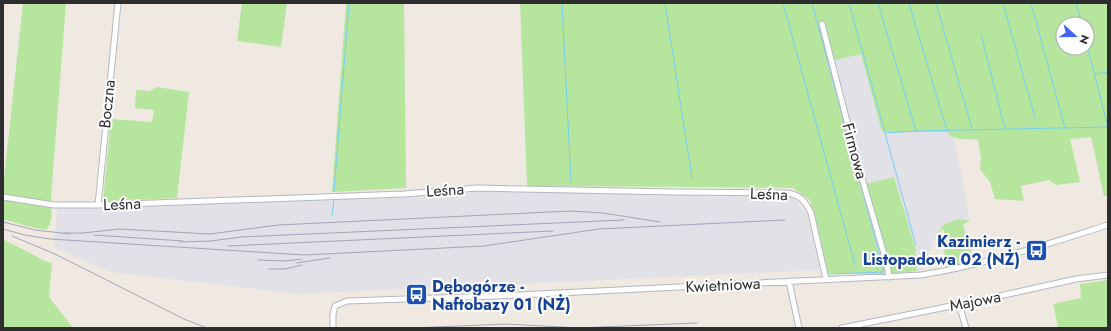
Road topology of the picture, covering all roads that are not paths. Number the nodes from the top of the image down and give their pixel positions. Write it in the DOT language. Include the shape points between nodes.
graph roads {
  1 [pos="118,3"];
  2 [pos="822,24"];
  3 [pos="3,197"];
  4 [pos="98,204"];
  5 [pos="1108,225"];
  6 [pos="1108,275"];
  7 [pos="888,276"];
  8 [pos="826,279"];
  9 [pos="789,281"];
  10 [pos="959,304"];
  11 [pos="333,328"];
  12 [pos="799,328"];
  13 [pos="842,328"];
  14 [pos="966,328"];
  1 -- 4 [label="street, Boczna"];
  2 -- 7 [label="street, Firmowa" via="887,264"];
  3 -- 4 [label="street, Leśna" via="54,205"];
  4 -- 8 [label="street, Leśna" via="404,194 477,188 786,193 803,199 809,208"];
  5 -- 7 [label="street, Kwietniowa" via="965,267 921,275"];
  6 -- 10 [label="street, Majowa" via="1076,279"];
  7 -- 8 [label="street, Kwietniowa"];
  8 -- 9 [label="street, Kwietniowa"];
  9 -- 11 [label="street, Kwietniowa" via="349,301 337,304 334,309"];
  9 -- 12 [label="street"];
  10 -- 13 [label="street, Majowa"];
  10 -- 14 [label="street"];
}
